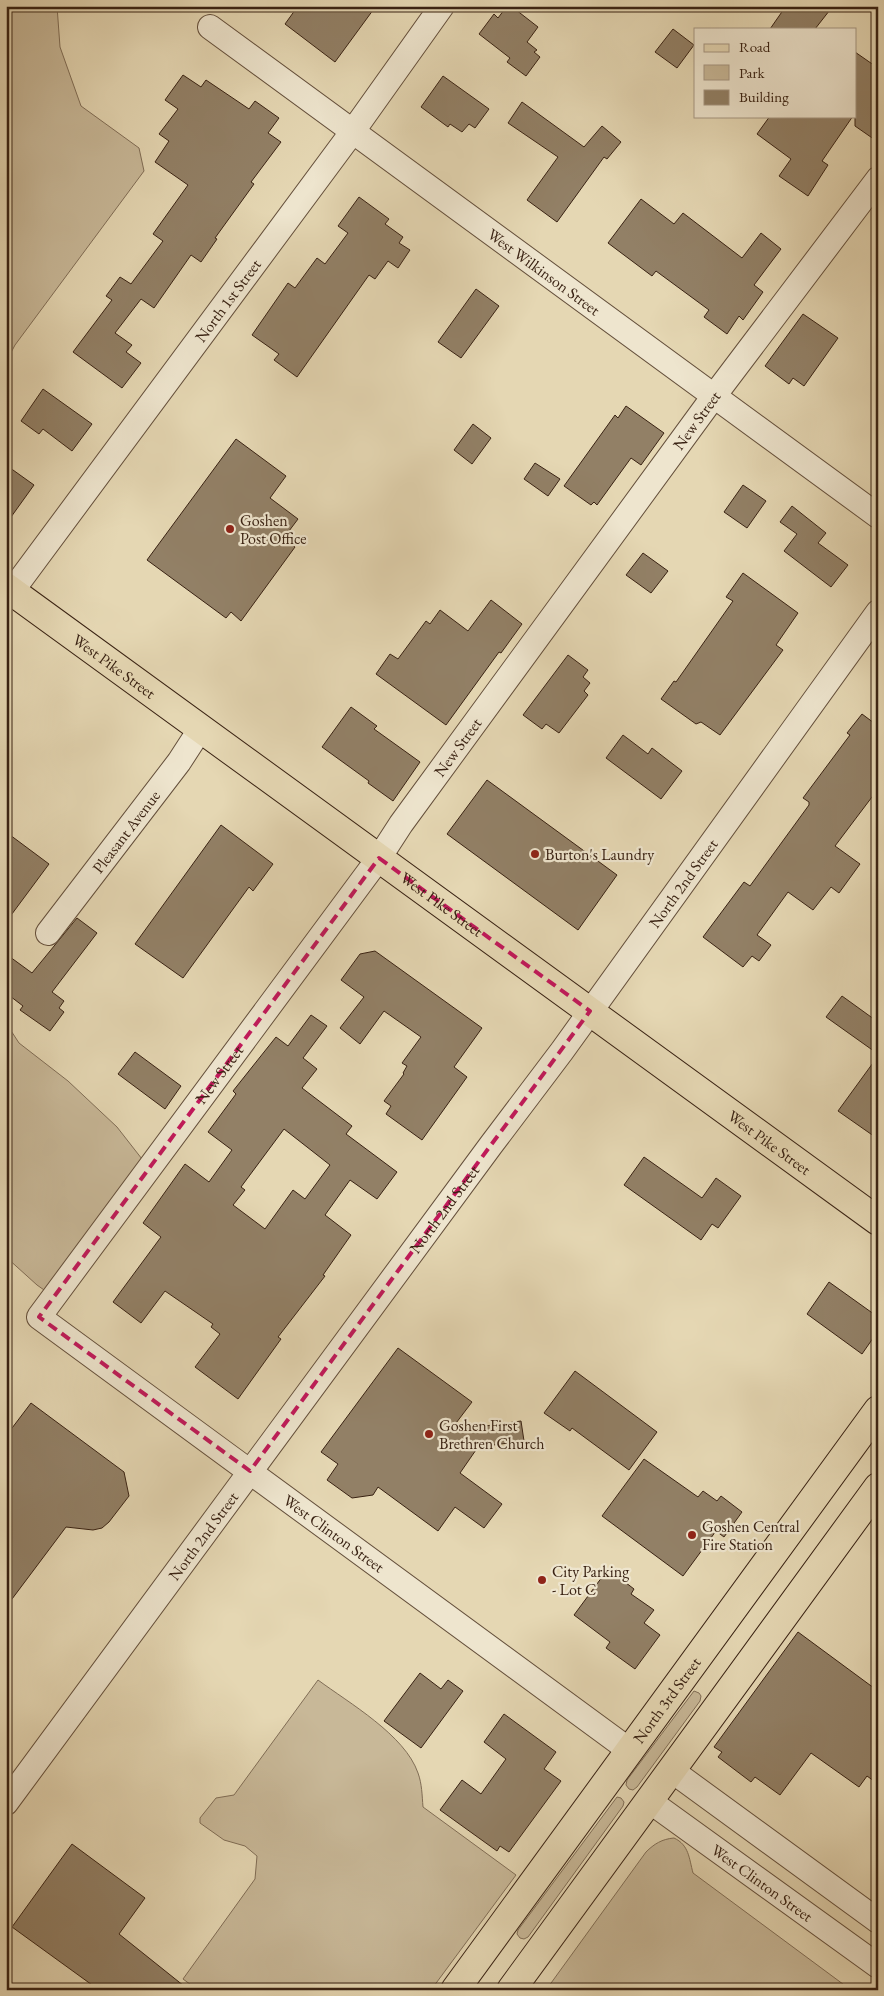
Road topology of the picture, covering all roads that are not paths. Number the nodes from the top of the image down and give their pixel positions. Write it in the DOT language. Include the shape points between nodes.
graph roads {
  1 [pos="442,6"];
  2 [pos="210,27"];
  3 [pos="353,130"];
  4 [pos="878,179"];
  5 [pos="714,396"];
  6 [pos="878,516"];
  7 [pos="9,589"];
  8 [pos="878,612"];
  9 [pos="201,728"];
  10 [pos="379,858"];
  11 [pos="48,933"];
  12 [pos="590,1012"];
  13 [pos="875,1218"];
  14 [pos="39,1318"];
  15 [pos="878,1410"];
  16 [pos="250,1471"];
  17 [pos="878,1487"];
  18 [pos="629,1750"];
  19 [pos="671,1770"];
  20 [pos="648,1800"];
  21 [pos="6,1803"];
  22 [pos="878,1921"];
  23 [pos="878,1966"];
  24 [pos="455,1990"];
  25 [pos="511,1990"];
  1 -- 3 [label="street, North 1st Street"];
  2 -- 3 [label="street, West Wilkinson Street"];
  3 -- 5 [label="street, West Wilkinson Street"];
  3 -- 7 [label="street, North 1st Street"];
  4 -- 5 [label="street, New Street"];
  5 -- 6 [label="street, West Wilkinson Street"];
  5 -- 10 [label="street, New Street"];
  7 -- 9 [label="main road, West Pike Street"];
  8 -- 12 [label="street, North 2nd Street"];
  9 -- 10 [label="main road, West Pike Street"];
  9 -- 11 [label="street, Pleasant Avenue" via="179,762"];
  10 -- 12 [label="main road, West Pike Street"];
  10 -- 14 [label="street, New Street"];
  12 -- 13 [label="main road, West Pike Street"];
  12 -- 16 [label="street, North 2nd Street"];
  14 -- 16 [label="street, West Clinton Street"];
  15 -- 18 [label="main road, North 3rd Street"];
  16 -- 18 [label="street, West Clinton Street"];
  16 -- 21 [label="street, North 2nd Street"];
  17 -- 19 [label="main road"];
  18 -- 24 [label="main road, North 3rd Street"];
  19 -- 20 [label="main road"];
  19 -- 22 [label="street"];
  20 -- 23 [label="street, West Clinton Street"];
  20 -- 25 [label="main road"];
}
